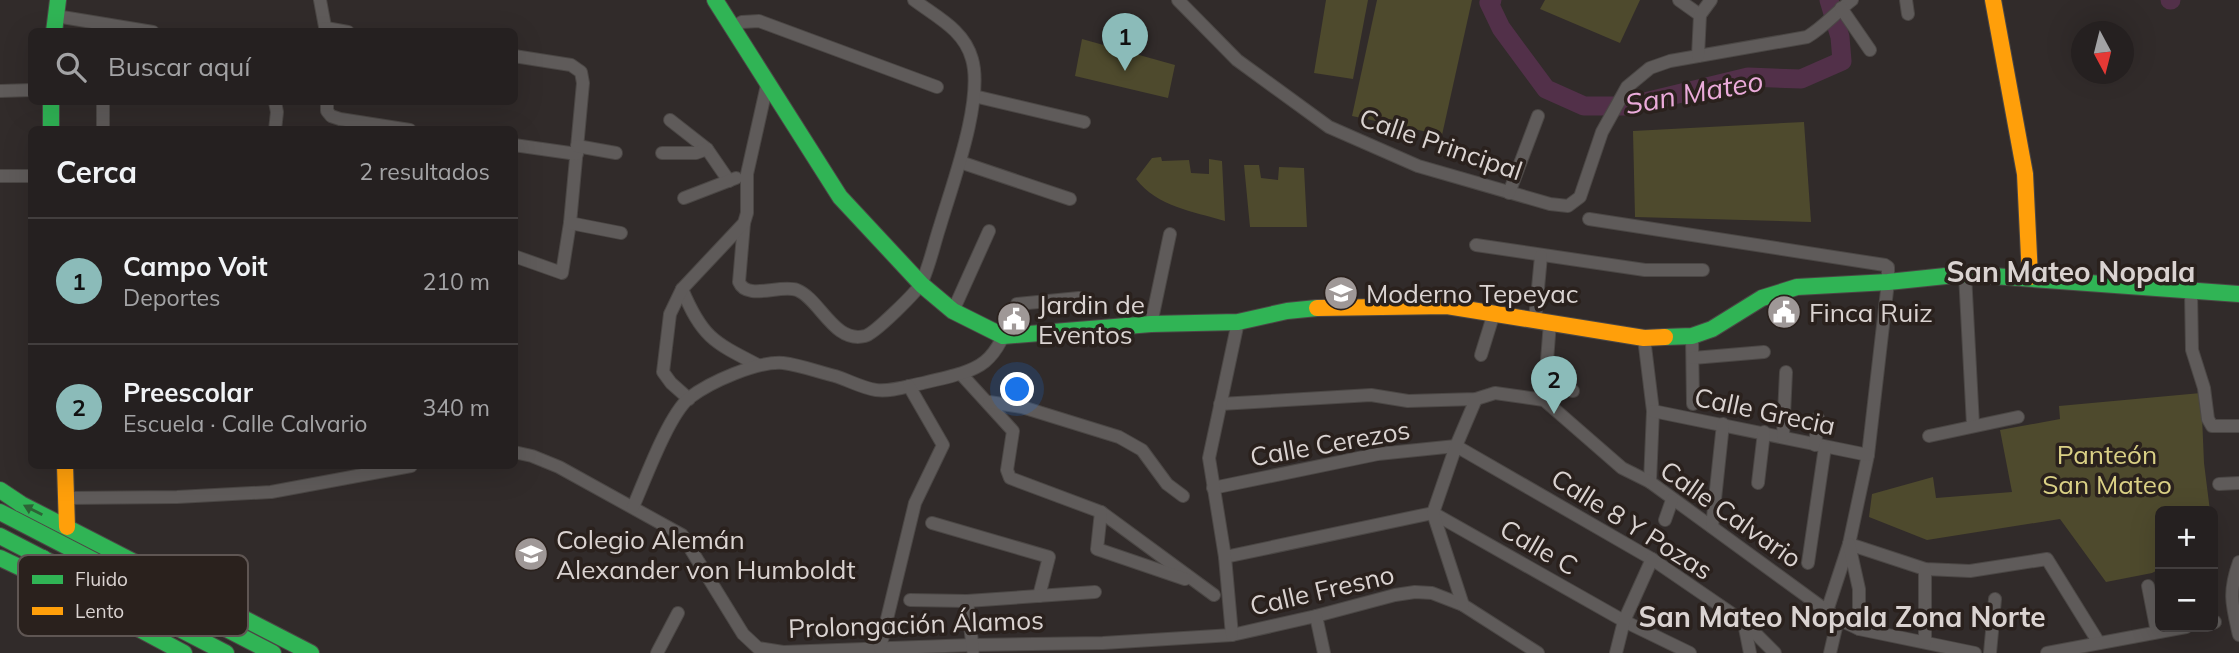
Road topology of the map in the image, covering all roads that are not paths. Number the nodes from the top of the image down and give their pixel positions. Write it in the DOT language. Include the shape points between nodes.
graph roads {
  1 [pos="320,0"];
  2 [pos="715,0"];
  3 [pos="915,0"];
  4 [pos="1178,0"];
  5 [pos="1679,0"];
  6 [pos="1711,0"];
  7 [pos="1852,0"];
  8 [pos="1906,0"];
  9 [pos="1993,0"];
  10 [pos="1839,9"];
  11 [pos="1908,14"];
  12 [pos="1700,15"];
  13 [pos="56,16"];
  14 [pos="129,28"];
  15 [pos="326,28"];
  16 [pos="732,28"];
  17 [pos="1870,50"];
  18 [pos="1698,56"];
  19 [pos="518,57"];
  20 [pos="767,85"];
  21 [pos="937,87"];
  22 [pos="28,90"];
  23 [pos="0,91"];
  24 [pos="974,96"];
  25 [pos="51,105"];
  26 [pos="103,105"];
  27 [pos="276,105"];
  28 [pos="327,105"];
  29 [pos="1538,116"];
  30 [pos="670,120"];
  31 [pos="1084,122"];
  32 [pos="51,126"];
  33 [pos="103,126"];
  34 [pos="275,126"];
  35 [pos="385,126"];
  36 [pos="518,145"];
  37 [pos="707,149"];
  38 [pos="577,150"];
  39 [pos="616,153"];
  40 [pos="662,153"];
  41 [pos="960,162"];
  42 [pos="747,174"];
  43 [pos="0,176"];
  44 [pos="28,176"];
  45 [pos="729,181"];
  46 [pos="1508,193"];
  47 [pos="684,198"];
  48 [pos="1070,199"];
  49 [pos="1589,219"];
  50 [pos="570,223"];
  51 [pos="744,223"];
  52 [pos="989,231"];
  53 [pos="621,233"];
  54 [pos="1170,234"];
  55 [pos="1476,245"];
  56 [pos="1541,256"];
  57 [pos="518,257"];
  58 [pos="1703,270"];
  59 [pos="1965,274"];
  60 [pos="2030,277"];
  61 [pos="1888,282"];
  62 [pos="922,285"];
  63 [pos="682,289"];
  64 [pos="2192,292"];
  65 [pos="2239,294"];
  66 [pos="1079,298"];
  67 [pos="953,311"];
  68 [pos="1494,313"];
  69 [pos="1543,321"];
  70 [pos="1238,323"];
  71 [pos="1151,324"];
  72 [pos="1003,336"];
  73 [pos="1644,338"];
  74 [pos="1692,346"];
  75 [pos="1764,352"];
  76 [pos="1481,355"];
  77 [pos="758,365"];
  78 [pos="1786,372"];
  79 [pos="961,374"];
  80 [pos="1545,382"];
  81 [pos="909,386"];
  82 [pos="1573,391"];
  83 [pos="689,399"];
  84 [pos="1476,399"];
  85 [pos="1544,400"];
  86 [pos="989,402"];
  87 [pos="1220,404"];
  88 [pos="1693,404"];
  89 [pos="1653,411"];
  90 [pos="2018,417"];
  91 [pos="1818,418"];
  92 [pos="1724,424"];
  93 [pos="1973,425"];
  94 [pos="2239,426"];
  95 [pos="1763,432"];
  96 [pos="1783,436"];
  97 [pos="1929,436"];
  98 [pos="1456,446"];
  99 [pos="1820,446"];
  100 [pos="518,453"];
  101 [pos="1868,455"];
  102 [pos="65,469"];
  103 [pos="376,469"];
  104 [pos="340,472"];
  105 [pos="1650,482"];
  106 [pos="2239,483"];
  107 [pos="1758,484"];
  108 [pos="2219,484"];
  109 [pos="1213,488"];
  110 [pos="0,490"];
  111 [pos="1183,496"];
  112 [pos="66,498"];
  113 [pos="1672,500"];
  114 [pos="633,507"];
  115 [pos="0,512"];
  116 [pos="1101,512"];
  117 [pos="1433,513"];
  118 [pos="1665,520"];
  119 [pos="932,523"];
  120 [pos="67,527"];
  121 [pos="1712,527"];
  122 [pos="0,536"];
  123 [pos="1849,544"];
  124 [pos="37,555"];
  125 [pos="83,555"];
  126 [pos="119,555"];
  127 [pos="0,558"];
  128 [pos="1225,558"];
  129 [pos="1652,559"];
  130 [pos="2239,562"];
  131 [pos="1808,563"];
  132 [pos="18,567"];
  133 [pos="1925,569"];
  134 [pos="1199,584"];
  135 [pos="2148,586"];
  136 [pos="1095,592"];
  137 [pos="1214,595"];
  138 [pos="1039,596"];
  139 [pos="1995,599"];
  140 [pos="910,600"];
  141 [pos="967,601"];
  142 [pos="1463,605"];
  143 [pos="1827,611"];
  144 [pos="678,613"];
  145 [pos="1317,616"];
  146 [pos="1838,619"];
  147 [pos="248,621"];
  148 [pos="1624,621"];
  149 [pos="1744,622"];
  150 [pos="2155,622"];
  151 [pos="1859,629"];
  152 [pos="2157,632"];
  153 [pos="1232,635"];
  154 [pos="2239,635"];
  155 [pos="151,636"];
  156 [pos="193,636"];
  157 [pos="240,636"];
  158 [pos="1513,637"];
  159 [pos="1925,642"];
  160 [pos="2099,643"];
  161 [pos="880,648"];
  162 [pos="1104,648"];
  163 [pos="972,649"];
  164 [pos="180,652"];
  165 [pos="226,653"];
  166 [pos="273,653"];
  167 [pos="311,653"];
  168 [pos="657,653"];
  169 [pos="1324,653"];
  170 [pos="1511,653"];
  171 [pos="1538,653"];
  172 [pos="1616,653"];
  173 [pos="1690,653"];
  174 [pos="1750,653"];
  175 [pos="1775,653"];
  176 [pos="1830,653"];
  177 [pos="1975,653"];
  178 [pos="1990,653"];
  179 [pos="2047,653"];
  1 -- 15 [label="street"];
  2 -- 16 [label="main road"];
  3 -- 24 [label="street" via="964,37 973,62"];
  4 -- 46 [label="street, Calle Principal" via="1237,60 1329,127 1418,166"];
  5 -- 12 [label="street"];
  6 -- 12 [label="street"];
  7 -- 10 [label="street"];
  8 -- 11 [label="street"];
  9 -- 60 [label="main road" via="2025,174"];
  10 -- 17 [label="street"];
  10 -- 18 [label="street" via="1824,27 1807,37"];
  12 -- 18 [label="street"];
  13 -- 14 [label="street"];
  16 -- 20 [label="main road"];
  16 -- 21 [label="street" via="741,22 759,21"];
  18 -- 46 [label="street, Calle Principal" via="1650,68 1627,87 1602,132 1580,197 1569,205"];
  19 -- 38 [label="street" via="572,65 582,72"];
  20 -- 42 [label="street"];
  20 -- 62 [label="main road" via="840,197"];
  22 -- 23 [label="street"];
  24 -- 31 [label="street"];
  24 -- 41 [label="street"];
  25 -- 32 [label="main road"];
  26 -- 33 [label="street"];
  27 -- 34 [label="street"];
  28 -- 35 [label="street" via="331,116"];
  29 -- 46 [label="street"];
  30 -- 37 [label="street"];
  36 -- 38 [label="street"];
  37 -- 40 [label="street"];
  37 -- 45 [label="street"];
  38 -- 39 [label="street"];
  38 -- 50 [label="street"];
  41 -- 48 [label="street"];
  41 -- 62 [label="street"];
  42 -- 45 [label="street"];
  42 -- 51 [label="street"];
  43 -- 44 [label="street"];
  45 -- 47 [label="street"];
  49 -- 61 [label="street" via="1885,265"];
  50 -- 53 [label="street"];
  50 -- 57 [label="street" via="562,273"];
  51 -- 62 [label="street" via="741,288 803,292 840,331 872,333"];
  51 -- 63 [label="street"];
  52 -- 67 [label="street"];
  54 -- 71 [label="street"];
  55 -- 56 [label="street"];
  56 -- 58 [label="street" via="1645,270"];
  56 -- 69 [label="street"];
  59 -- 60 [label="main road"];
  59 -- 61 [label="main road"];
  59 -- 93 [label="street"];
  60 -- 64 [label="main road"];
  61 -- 74 [label="main road" via="1776,292"];
  61 -- 101 [label="street"];
  62 -- 67 [label="main road"];
  63 -- 77 [label="street" via="700,328 717,344"];
  63 -- 83 [label="street" via="670,314 663,372"];
  64 -- 65 [label="main road"];
  64 -- 94 [label="street" via="2192,350 2208,419 2212,426"];
  66 -- 72 [label="street" via="1017,304"];
  67 -- 72 [label="main road"];
  68 -- 69 [label="main road"];
  68 -- 70 [label="main road" via="1447,306 1314,308"];
  68 -- 76 [label="street"];
  69 -- 73 [label="main road"];
  69 -- 80 [label="street"];
  70 -- 71 [label="main road"];
  70 -- 87 [label="street"];
  71 -- 72 [label="main road"];
  72 -- 79 [label="street" via="987,361"];
  73 -- 74 [label="main road"];
  73 -- 89 [label="street"];
  74 -- 75 [label="street"];
  74 -- 88 [label="street"];
  77 -- 81 [label="street" via="783,363 876,390"];
  77 -- 83 [label="street"];
  78 -- 96 [label="street"];
  79 -- 81 [label="street"];
  79 -- 86 [label="street"];
  80 -- 82 [label="street"];
  80 -- 85 [label="street"];
  81 -- 161 [label="street" via="943,444 915,503"];
  83 -- 114 [label="street" via="675,416"];
  84 -- 85 [label="street" via="1495,393"];
  84 -- 87 [label="street" via="1408,401 1371,395"];
  84 -- 98 [label="street"];
  85 -- 105 [label="street, Calle Calvario" via="1622,468"];
  86 -- 111 [label="street" via="1022,407 1119,437 1142,450 1167,484"];
  86 -- 116 [label="street" via="1013,431 1007,470 1010,478"];
  87 -- 109 [label="street" via="1209,458"];
  89 -- 92 [label="street, Calle Grecia"];
  89 -- 105 [label="street"];
  90 -- 93 [label="street"];
  91 -- 99 [label="street"];
  92 -- 95 [label="street, Calle Grecia"];
  92 -- 121 [label="street"];
  93 -- 97 [label="street"];
  95 -- 96 [label="street, Calle Grecia"];
  95 -- 107 [label="street"];
  96 -- 99 [label="street, Calle Grecia"];
  98 -- 109 [label="street, Calle Cerezos" via="1378,454"];
  98 -- 117 [label="street"];
  98 -- 129 [label="street, Calle 8 Y Pozas"];
  99 -- 101 [label="street, Calle Grecia"];
  99 -- 131 [label="street"];
  100 -- 114 [label="street, Prolongación Álamos" via="559,467"];
  101 -- 123 [label="street"];
  102 -- 112 [label="main road"];
  103 -- 104 [label="street"];
  104 -- 112 [label="street" via="271,492"];
  105 -- 113 [label="street, Calle Calvario"];
  106 -- 108 [label="street"];
  109 -- 128 [label="street"];
  120 -- 110 [label="main road, one-way"];
  112 -- 120 [label="main road"];
  113 -- 118 [label="street"];
  113 -- 121 [label="street, Calle Calvario"];
  114 -- 161 [label="street, Prolongación Álamos" via="682,535 743,634 758,648 783,652"];
  115 -- 125 [label="main road"];
  116 -- 134 [label="street"];
  116 -- 134 [label="street" via="1097,549"];
  117 -- 128 [label="street"];
  117 -- 142 [label="street"];
  117 -- 148 [label="street, Calle C"];
  119 -- 138 [label="street" via="1049,557"];
  120 -- 126 [label="main road"];
  121 -- 143 [label="street, Calle Calvario"];
  122 -- 124 [label="main road"];
  123 -- 133 [label="street"];
  123 -- 143 [label="street"];
  123 -- 151 [label="street" via="1859,589"];
  127 -- 132 [label="main road"];
  128 -- 153 [label="street"];
  129 -- 148 [label="street"];
  129 -- 149 [label="street, Calle 8 Y Pozas"];
  130 -- 154 [label="street" via="2232,602"];
  133 -- 159 [label="street"];
  133 -- 160 [label="street" via="1970,571 2047,559"];
  134 -- 137 [label="street"];
  135 -- 150 [label="street"];
  136 -- 138 [label="street"];
  138 -- 141 [label="street"];
  139 -- 178 [label="street"];
  140 -- 141 [label="street"];
  141 -- 163 [label="street"];
  142 -- 145 [label="street, Calle Fresno" via="1415,592"];
  142 -- 158 [label="street, Calle Fresno"];
  143 -- 146 [label="street, Calle Calvario"];
  144 -- 168 [label="street"];
  145 -- 153 [label="street, Calle Fresno"];
  145 -- 169 [label="street"];
  146 -- 151 [label="street, Calle Calvario"];
  146 -- 176 [label="street"];
  147 -- 167 [label="main road"];
  148 -- 172 [label="street"];
  148 -- 173 [label="street, Calle C"];
  149 -- 174 [label="street"];
  149 -- 175 [label="street, Calle 8 Y Pozas"];
  151 -- 159 [label="street, Calle Calvario"];
  152 -- 160 [label="street"];
  153 -- 162 [label="street, Prolongación Álamos"];
  155 -- 164 [label="main road"];
  156 -- 165 [label="main road"];
  157 -- 166 [label="main road"];
  158 -- 170 [label="street"];
  158 -- 171 [label="street, Calle Fresno"];
  159 -- 177 [label="street, Calle Calvario"];
  160 -- 179 [label="street"];
  161 -- 163 [label="street, Prolongación Álamos"];
  162 -- 163 [label="street, Prolongación Álamos"];
}
